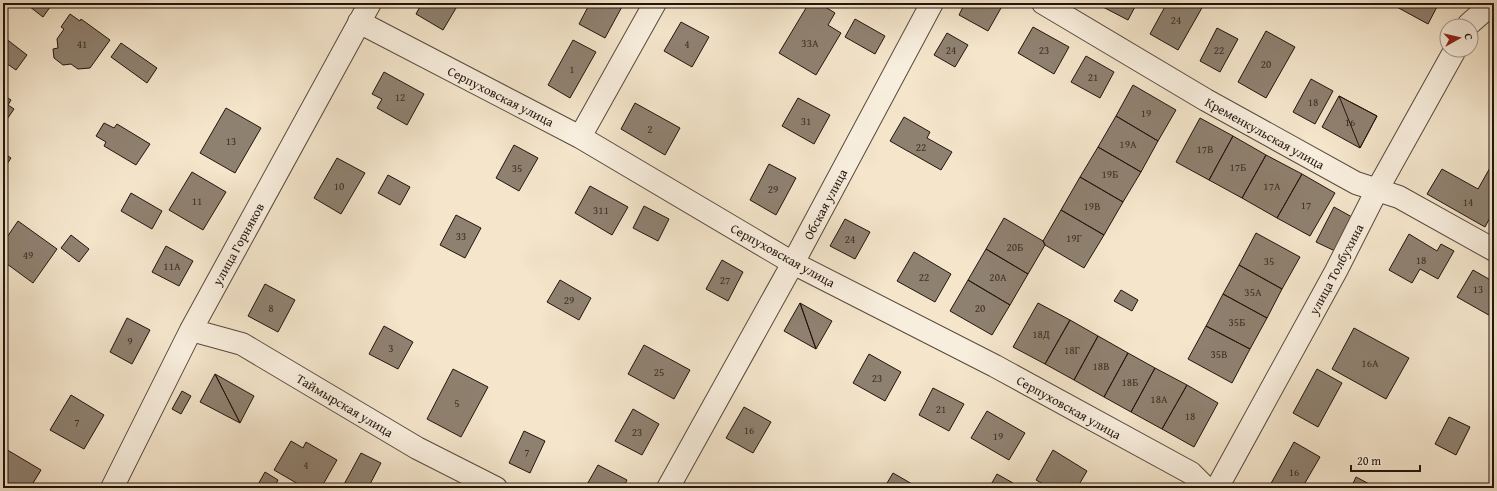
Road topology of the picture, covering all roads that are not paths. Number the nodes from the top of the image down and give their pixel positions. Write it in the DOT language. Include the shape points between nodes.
graph roads {
  1 [pos="370,3"];
  2 [pos="655,3"];
  3 [pos="932,3"];
  4 [pos="1043,3"];
  5 [pos="1475,3"];
  6 [pos="1493,3"];
  7 [pos="1470,18"];
  8 [pos="1476,18"];
  9 [pos="359,22"];
  10 [pos="1451,58"];
  11 [pos="580,137"];
  12 [pos="1377,190"];
  13 [pos="1494,250"];
  14 [pos="793,263"];
  15 [pos="191,330"];
  16 [pos="112,488"];
  17 [pos="496,488"];
  18 [pos="668,488"];
  19 [pos="1206,488"];
  20 [pos="1217,488"];
  1 -- 9 [label="street, улица Горняков"];
  2 -- 11 [label="street"];
  3 -- 14 [label="street, Обская улица"];
  4 -- 12 [label="street, Кременкульская улица" via="1206,100 1356,183"];
  5 -- 7 [label="street"];
  6 -- 8 [label="street"];
  9 -- 11 [label="street, Серпуховская улица"];
  9 -- 15 [label="street, улица Горняков"];
  10 -- 12 [label="street, улица Толбухина"];
  11 -- 14 [label="street, Серпуховская улица"];
  12 -- 13 [label="street, Кременкульская улица" via="1399,197"];
  12 -- 20 [label="street, улица Толбухина" via="1336,271"];
  14 -- 18 [label="street, Обская улица"];
  14 -- 19 [label="street, Серпуховская улица" via="995,366 1191,473"];
  15 -- 16 [label="street, улица Горняков"];
  15 -- 17 [label="street, Таймырская улица" via="242,344 417,448"];
}
